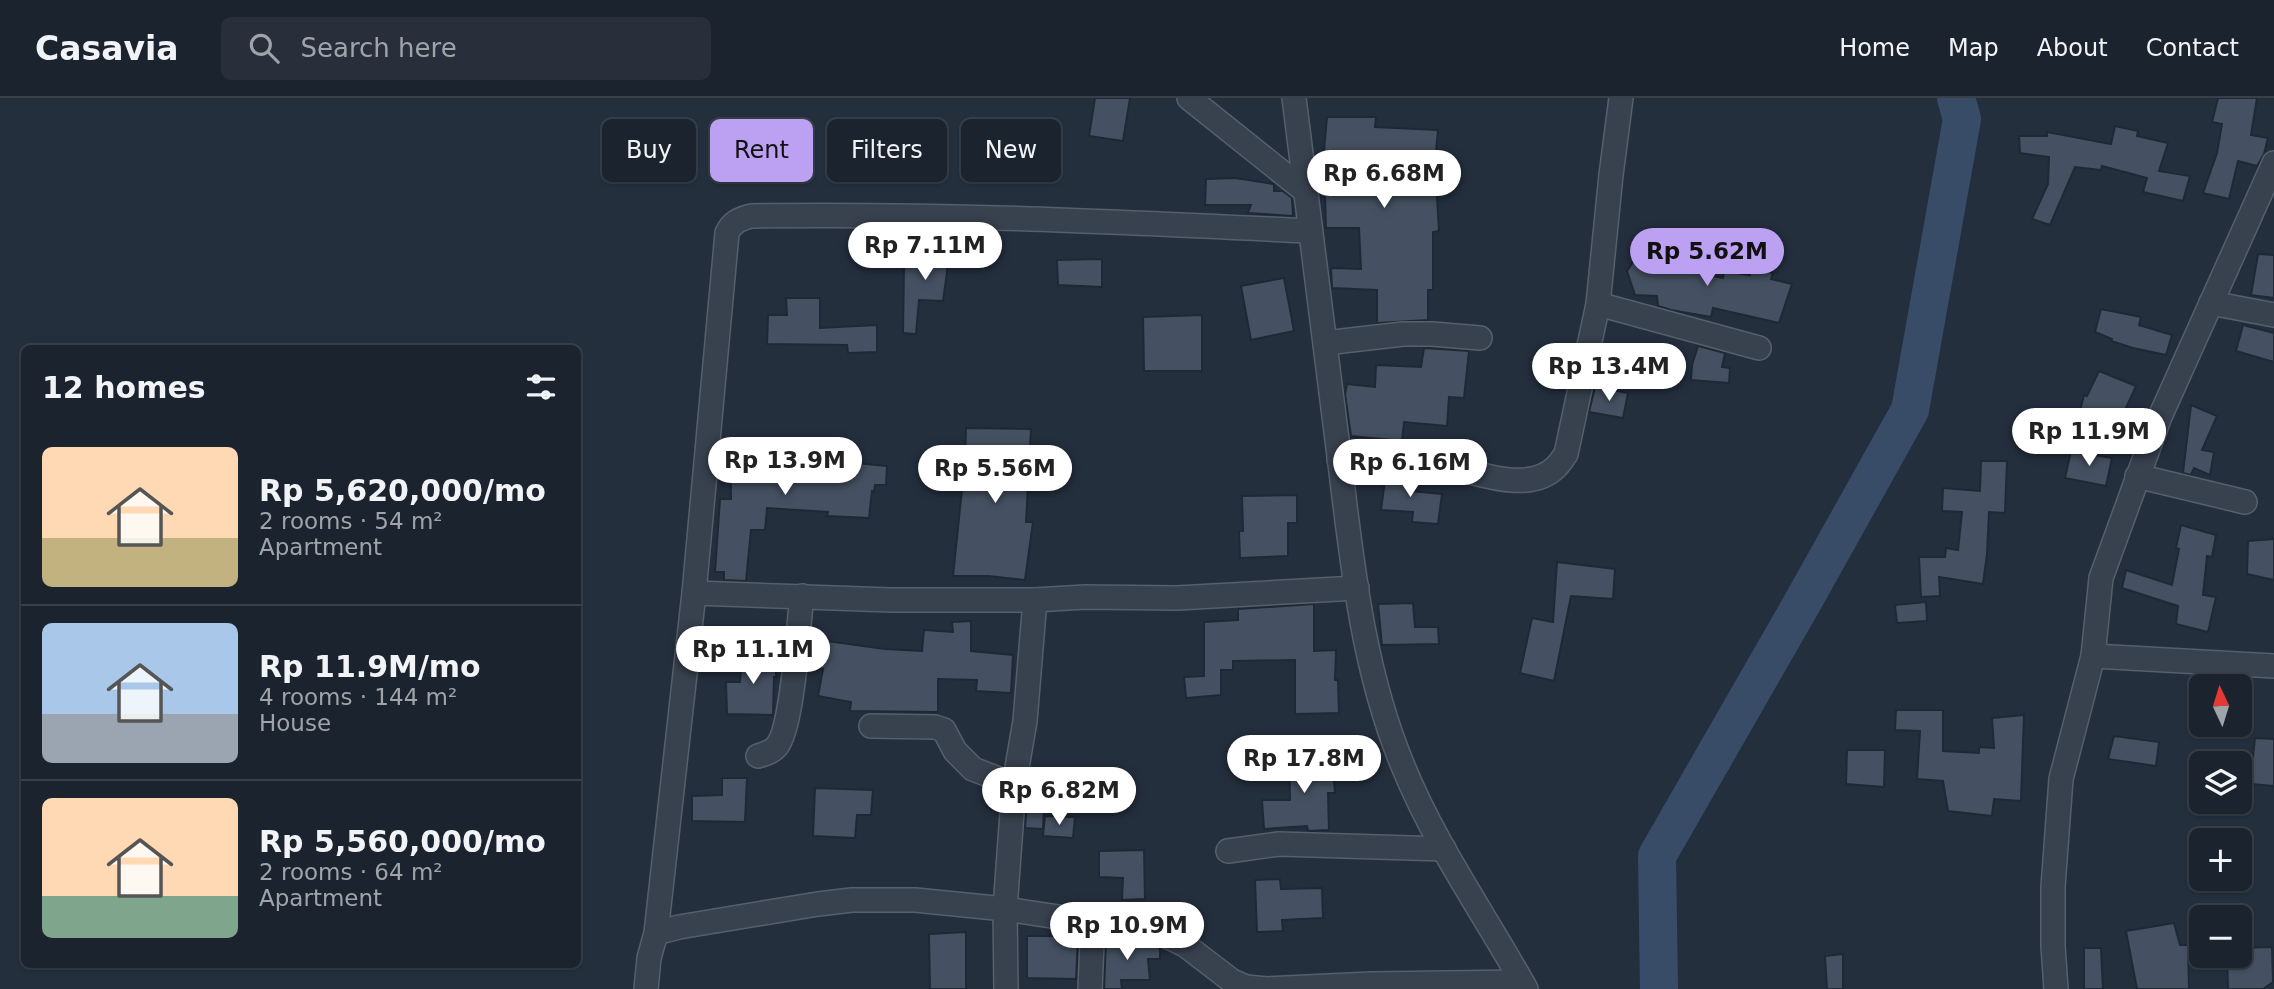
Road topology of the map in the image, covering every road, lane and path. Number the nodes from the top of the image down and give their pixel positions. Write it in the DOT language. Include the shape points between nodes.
graph roads {
  1 [pos="1189,98"];
  2 [pos="1294,98"];
  3 [pos="1621,98"];
  4 [pos="2274,163"];
  5 [pos="1304,190"];
  6 [pos="1309,231"];
  7 [pos="2211,303"];
  8 [pos="1598,304"];
  9 [pos="2274,315"];
  10 [pos="1480,338"];
  11 [pos="1325,343"];
  12 [pos="1759,348"];
  13 [pos="1339,459"];
  14 [pos="2137,476"];
  15 [pos="2245,502"];
  16 [pos="1357,588"];
  17 [pos="694,593"];
  18 [pos="802,596"];
  19 [pos="1035,600"];
  20 [pos="2093,656"];
  21 [pos="2274,666"];
  22 [pos="871,726"];
  23 [pos="758,756"];
  24 [pos="1014,785"];
  25 [pos="1444,849"];
  26 [pos="1228,851"];
  27 [pos="1004,909"];
  28 [pos="1093,921"];
  29 [pos="656,933"];
  30 [pos="1524,986"];
  31 [pos="646,989"];
  32 [pos="1006,989"];
  33 [pos="1090,989"];
  34 [pos="2056,989"];
  1 -- 5 [label="street"];
  2 -- 5 [label="street"];
  3 -- 8 [label="street"];
  4 -- 7 [label="street"];
  5 -- 6 [label="street"];
  6 -- 11 [label="street"];
  6 -- 17 [label="street" via="830,215 740,219 727,233"];
  7 -- 9 [label="street"];
  7 -- 14 [label="street"];
  8 -- 12 [label="street"];
  8 -- 13 [label="street" via="1566,454 1555,469 1537,478 1514,481 1427,461"];
  10 -- 11 [label="street" via="1403,334"];
  11 -- 13 [label="street"];
  13 -- 16 [label="street"];
  14 -- 15 [label="street"];
  14 -- 20 [label="street" via="2101,578"];
  16 -- 19 [label="street"];
  16 -- 25 [label="street" via="1380,702 1403,766"];
  17 -- 18 [label="street"];
  17 -- 29 [label="street"];
  18 -- 19 [label="street"];
  18 -- 23 [label="street" via="784,732 770,753"];
  19 -- 24 [label="street" via="1026,721"];
  20 -- 21 [label="street"];
  20 -- 34 [label="street" via="2061,779 2053,887"];
  22 -- 24 [label="street" via="944,730 973,769"];
  24 -- 27 [label="street"];
  25 -- 26 [label="street" via="1279,844"];
  25 -- 30 [label="street"];
  27 -- 28 [label="street"];
  27 -- 29 [label="street" via="915,900 852,900"];
  27 -- 32 [label="street"];
  28 -- 30 [label="street" via="1173,938 1246,987"];
  28 -- 33 [label="street"];
  29 -- 31 [label="street"];
}
